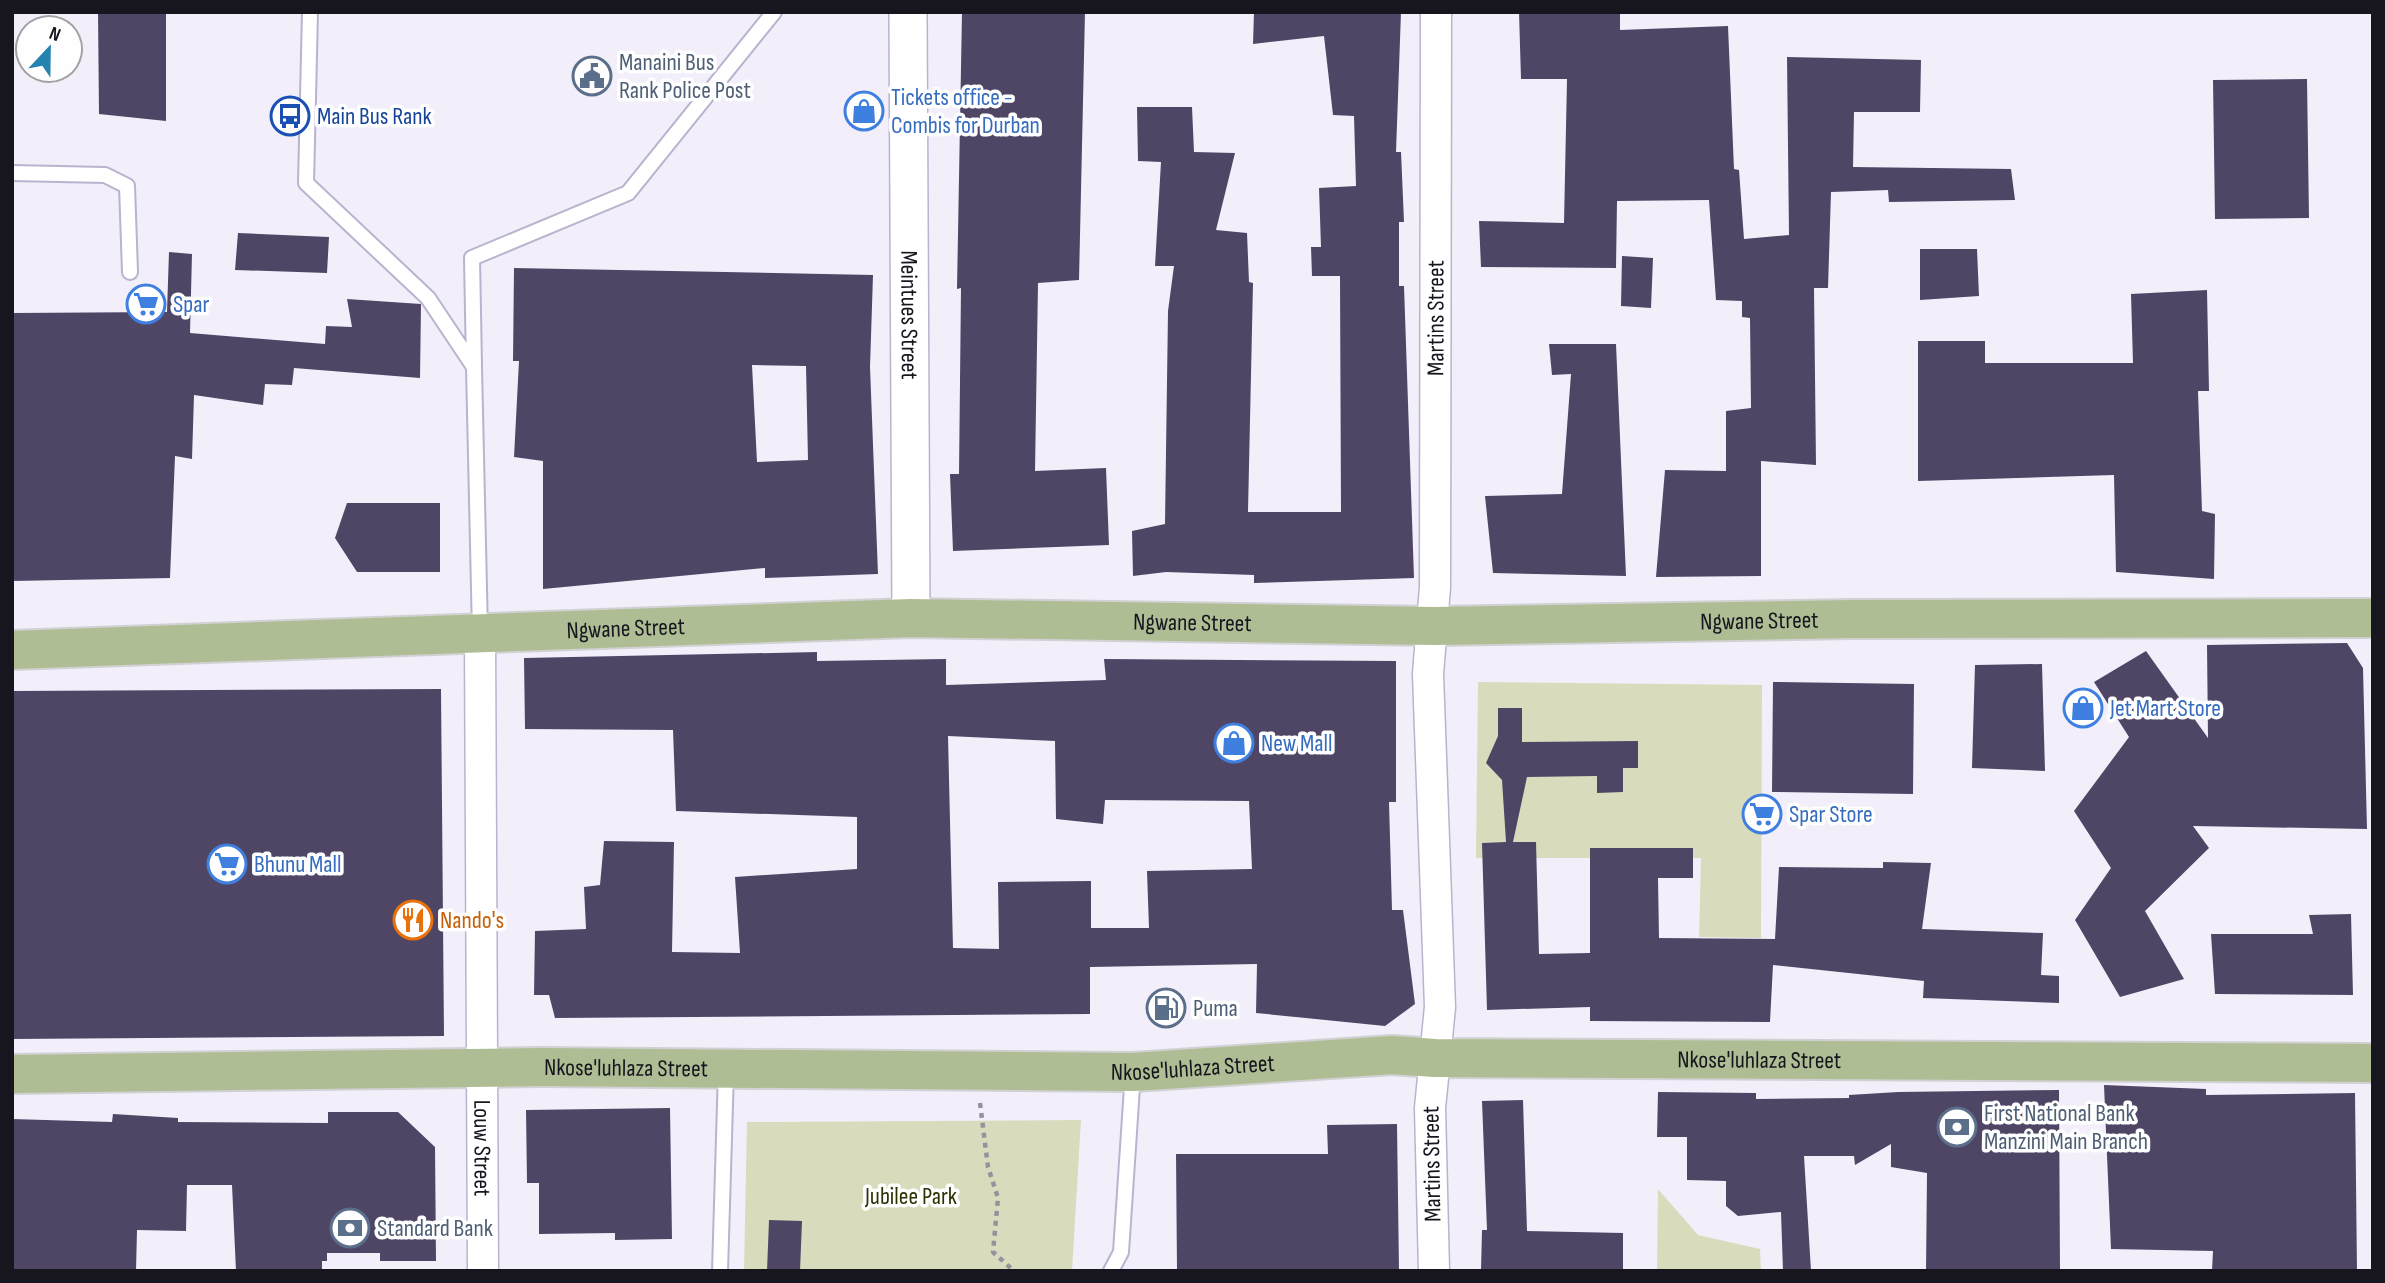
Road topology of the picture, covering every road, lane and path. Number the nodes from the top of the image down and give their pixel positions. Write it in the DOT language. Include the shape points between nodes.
graph roads {
  1 [pos="310,12"];
  2 [pos="774,12"];
  3 [pos="908,12"];
  4 [pos="1436,12"];
  5 [pos="12,173"];
  6 [pos="130,272"];
  7 [pos="474,367"];
  8 [pos="911,618"];
  9 [pos="2373,618"];
  10 [pos="1434,626"];
  11 [pos="480,635"];
  12 [pos="12,650"];
  13 [pos="1435,1058"];
  14 [pos="2373,1063"];
  15 [pos="483,1068"];
  16 [pos="726,1069"];
  17 [pos="976,1070"];
  18 [pos="1133,1072"];
  19 [pos="12,1074"];
  20 [pos="483,1271"];
  21 [pos="720,1271"];
  22 [pos="1014,1271"];
  23 [pos="1111,1271"];
  24 [pos="1434,1271"];
  1 -- 7 [label="lane" via="306,183 428,298"];
  2 -- 7 [label="lane" via="628,193 472,258"];
  3 -- 8 [label="street, Meintues Street"];
  4 -- 10 [label="street, Martins Street"];
  5 -- 6 [label="lane" via="105,175 127,186"];
  7 -- 11 [label="lane"];
  8 -- 10 [label="main road, Ngwane Street"];
  8 -- 11 [label="main road, Ngwane Street"];
  9 -- 10 [label="main road, Ngwane Street"];
  10 -- 13 [label="street, Martins Street" via="1428,674 1440,1007"];
  11 -- 12 [label="main road, Ngwane Street"];
  11 -- 15 [label="street, Louw Street"];
  13 -- 14 [label="main road, Nkose'luhlaza Street"];
  13 -- 18 [label="main road, Nkose'luhlaza Street" via="1392,1055"];
  13 -- 24 [label="street, Martins Street" via="1430,1108"];
  15 -- 16 [label="main road, Nkose'luhlaza Street"];
  15 -- 19 [label="main road, Nkose'luhlaza Street"];
  15 -- 20 [label="street, Louw Street"];
  16 -- 17 [label="main road, Nkose'luhlaza Street"];
  16 -- 21 [label="lane"];
  17 -- 18 [label="main road, Nkose'luhlaza Street"];
  17 -- 22 [label="path" via="988,1167 998,1198 993,1252"];
  18 -- 23 [label="lane" via="1121,1252"];
}
